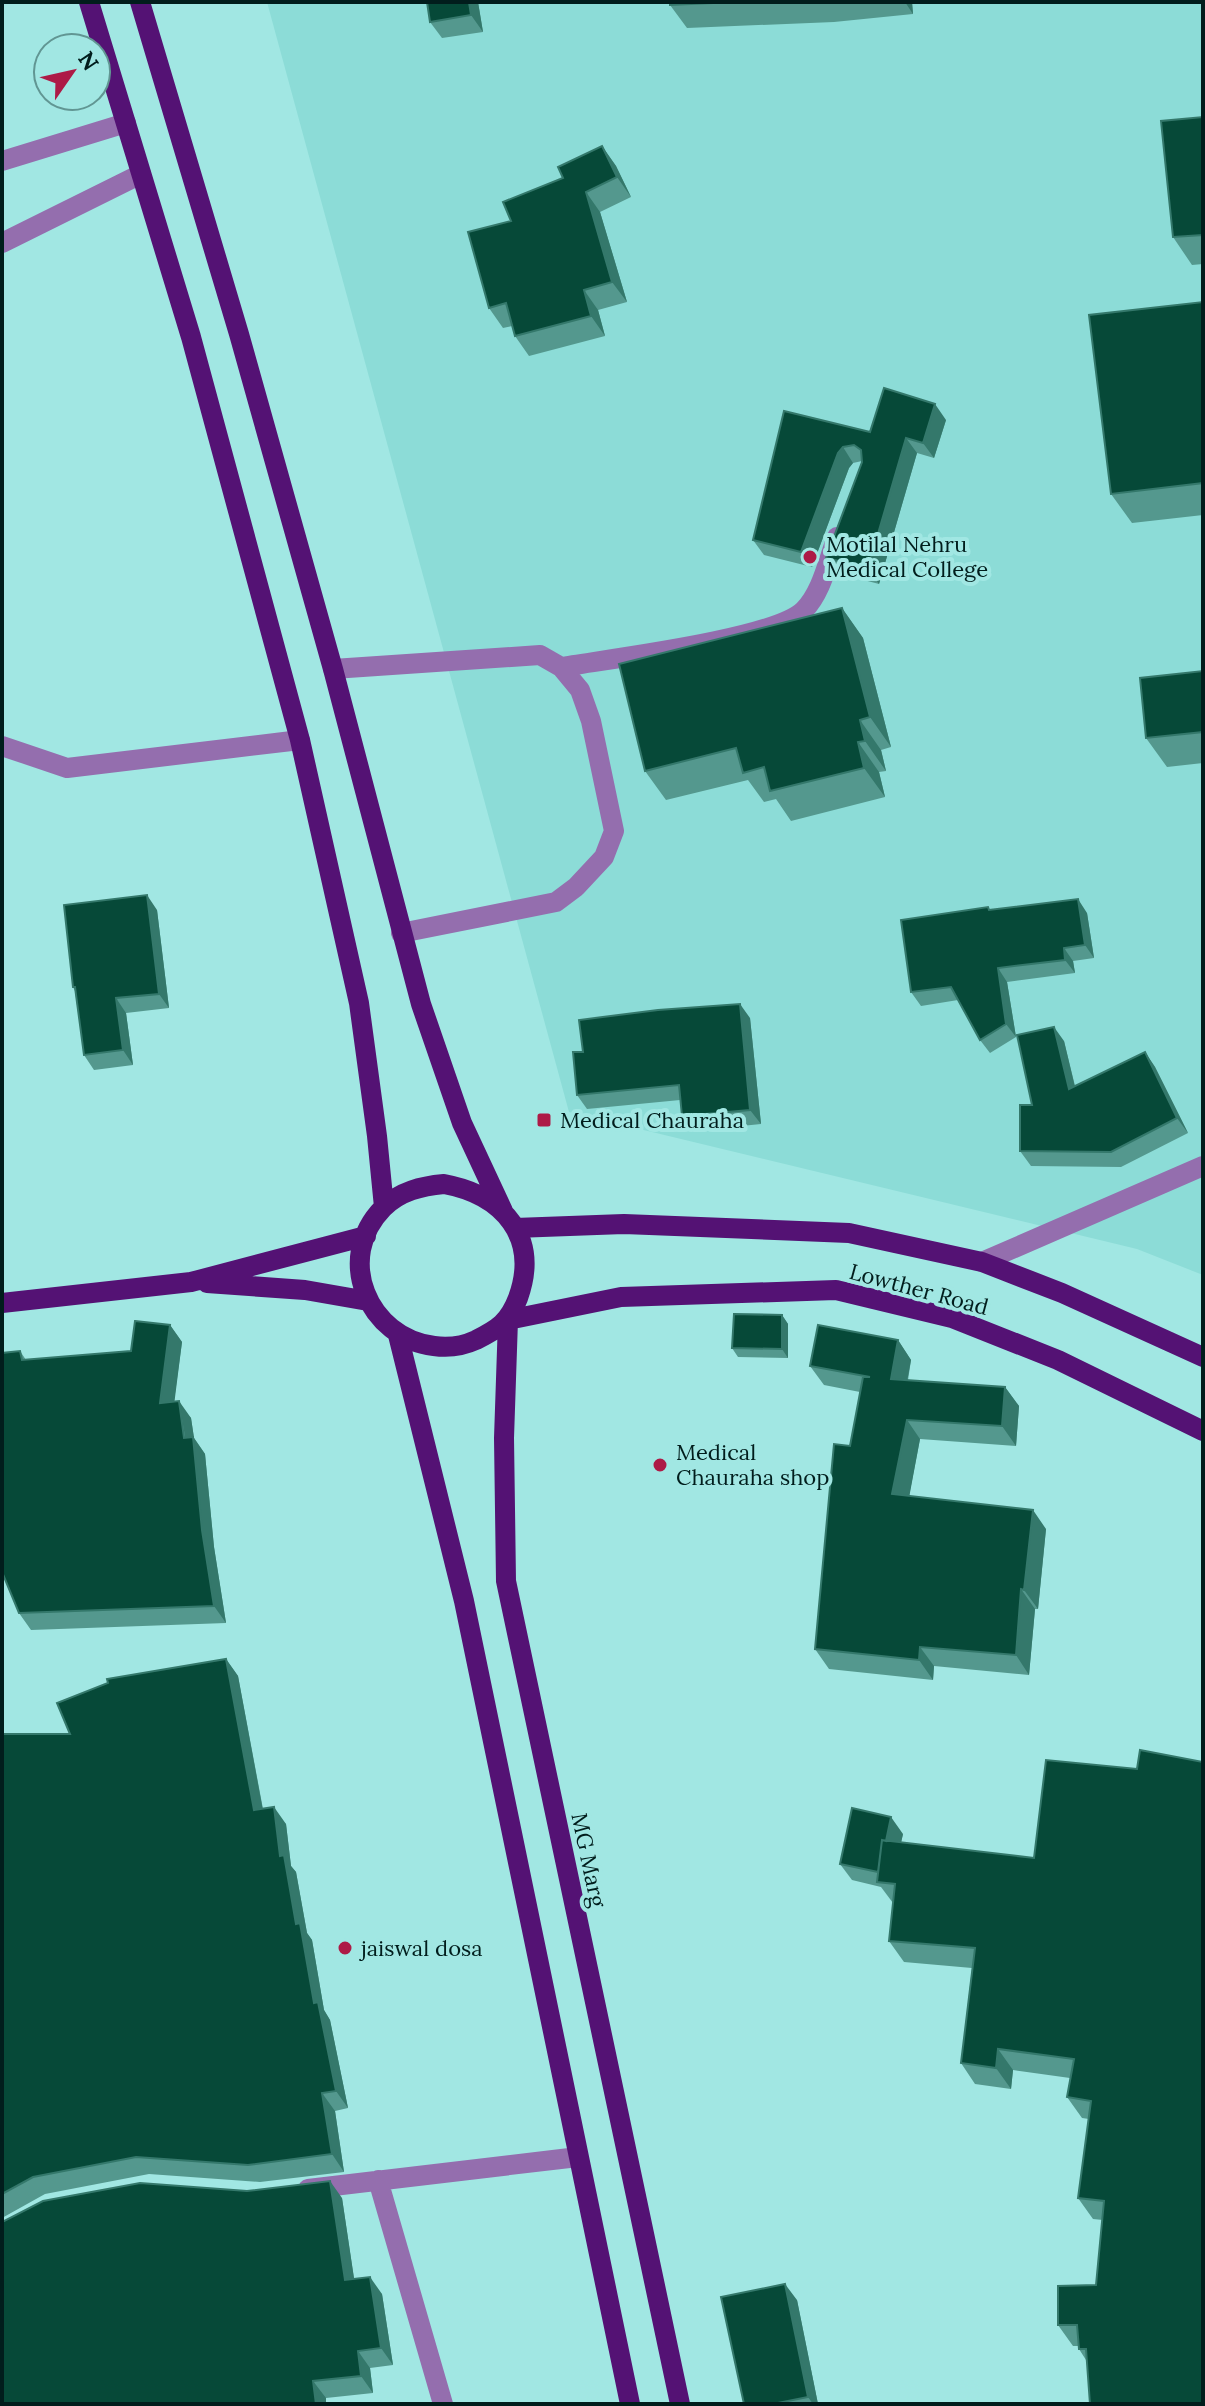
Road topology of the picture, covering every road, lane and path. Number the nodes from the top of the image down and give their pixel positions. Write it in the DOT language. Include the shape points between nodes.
graph roads {
  1 [pos="89,2"];
  2 [pos="140,2"];
  3 [pos="126,123"];
  4 [pos="2,161"];
  5 [pos="141,174"];
  6 [pos="2,243"];
  7 [pos="846,515"];
  8 [pos="561,667"];
  9 [pos="333,669"];
  10 [pos="300,740"];
  11 [pos="2,746"];
  12 [pos="401,933"];
  13 [pos="1203,1166"];
  14 [pos="384,1207"];
  15 [pos="503,1211"];
  16 [pos="515,1228"];
  17 [pos="366,1236"];
  18 [pos="982,1262"];
  19 [pos="191,1282"];
  20 [pos="368,1301"];
  21 [pos="2,1303"];
  22 [pos="508,1320"];
  23 [pos="398,1335"];
  24 [pos="1203,1357"];
  25 [pos="1203,1431"];
  26 [pos="578,2157"];
  27 [pos="378,2180"];
  28 [pos="289,2192"];
  29 [pos="443,2404"];
  30 [pos="630,2404"];
  31 [pos="680,2404"];
  1 -- 3 [label="main road"];
  2 -- 9 [label="main road"];
  3 -- 4 [label="street"];
  3 -- 5 [label="main road"];
  5 -- 6 [label="street"];
  5 -- 10 [label="main road" via="191,337"];
  7 -- 8 [label="street" via="814,598 802,613 761,630"];
  8 -- 9 [label="street" via="540,655"];
  8 -- 12 [label="street" via="580,690 591,721 614,831 604,857 556,902"];
  9 -- 12 [label="main road"];
  10 -- 11 [label="street" via="67,768"];
  10 -- 14 [label="main road" via="359,1003"];
  12 -- 15 [label="main road" via="462,1123"];
  13 -- 18 [label="street"];
  14 -- 15 [label="main road" via="402,1194 444,1184 487,1197"];
  14 -- 17 [label="main road"];
  15 -- 16 [label="main road"];
  16 -- 18 [label="main road, Lowther Road" via="624,1224 849,1233"];
  16 -- 22 [label="main road" via="523,1250 523,1274"];
  17 -- 19 [label="main road"];
  17 -- 20 [label="main road" via="361,1280"];
  18 -- 24 [label="main road, Lowther Road"];
  19 -- 20 [label="main road" via="305,1290"];
  19 -- 21 [label="main road"];
  20 -- 23 [label="main road"];
  22 -- 23 [label="main road" via="468,1344 444,1348"];
  22 -- 25 [label="main road, Lowther Road" via="621,1297 836,1290 952,1318 1058,1360"];
  22 -- 31 [label="main road, MG Marg" via="506,1581"];
  23 -- 26 [label="main road" via="464,1601"];
  26 -- 27 [label="street"];
  26 -- 30 [label="main road"];
  27 -- 28 [label="street"];
  27 -- 29 [label="street"];
}
